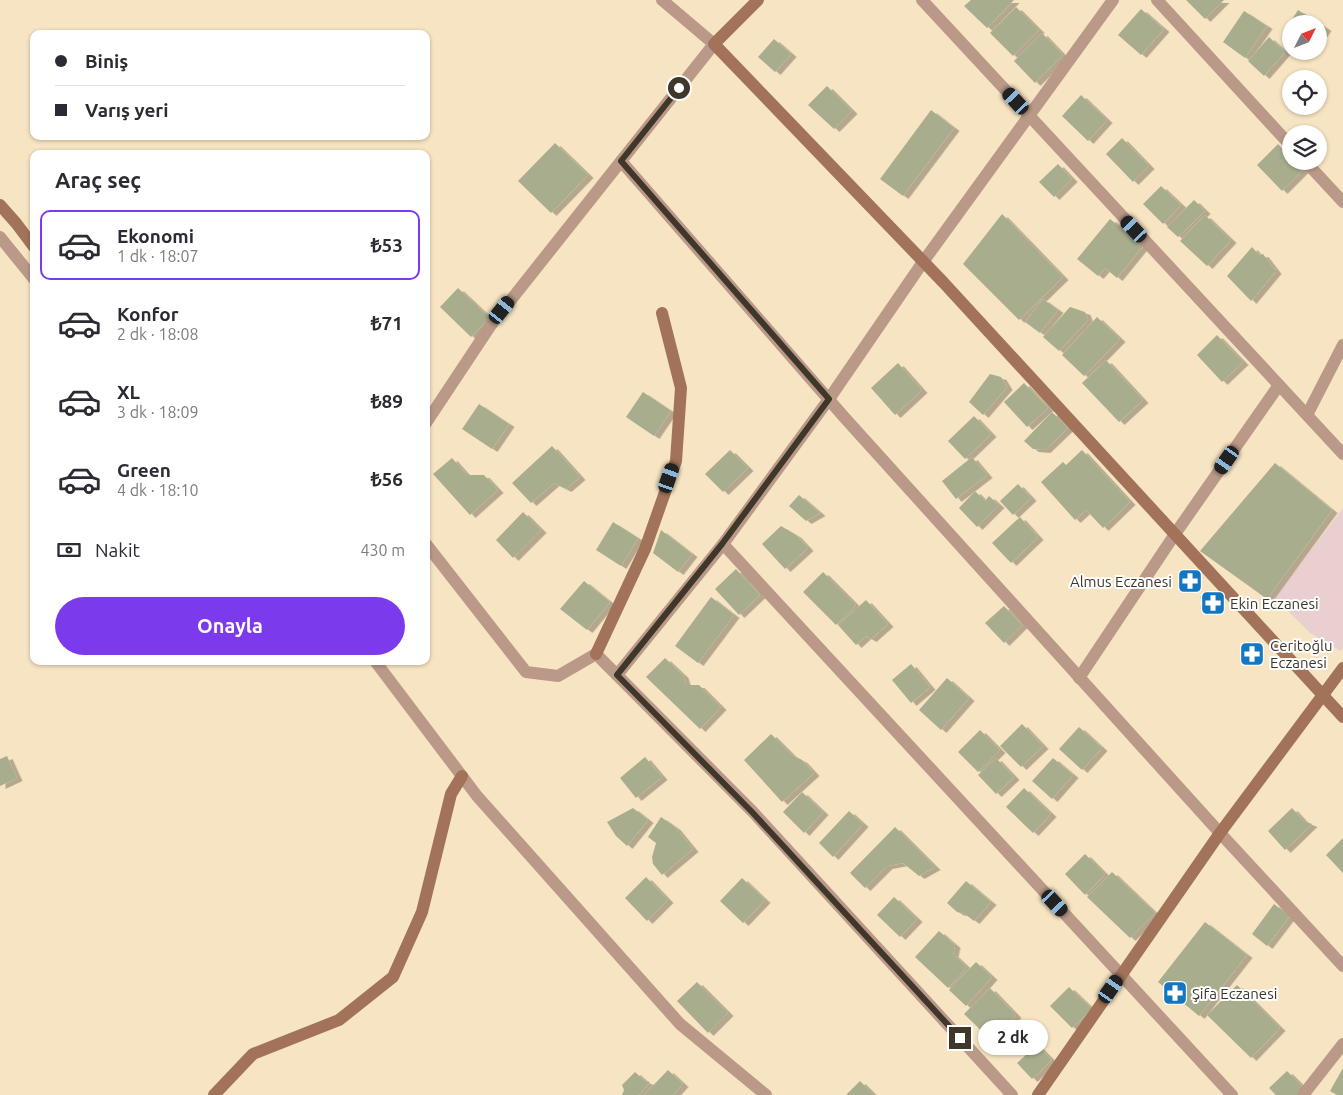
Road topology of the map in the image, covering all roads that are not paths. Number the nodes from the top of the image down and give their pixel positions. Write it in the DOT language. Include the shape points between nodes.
graph roads {
  1 [pos="662,0"];
  2 [pos="758,0"];
  3 [pos="922,0"];
  4 [pos="1113,0"];
  5 [pos="1157,0"];
  6 [pos="714,44"];
  7 [pos="1029,116"];
  8 [pos="1282,136"];
  9 [pos="621,161"];
  10 [pos="1313,170"];
  11 [pos="1343,202"];
  12 [pos="0,206"];
  13 [pos="0,238"];
  14 [pos="30,242"];
  15 [pos="923,262"];
  16 [pos="30,274"];
  17 [pos="662,313"];
  18 [pos="1343,345"];
  19 [pos="1279,385"];
  20 [pos="829,399"];
  21 [pos="1307,415"];
  22 [pos="430,417"];
  23 [pos="1343,454"];
  24 [pos="1175,534"];
  25 [pos="722,544"];
  26 [pos="430,549"];
  27 [pos="596,654"];
  28 [pos="378,665"];
  29 [pos="1343,668"];
  30 [pos="617,675"];
  31 [pos="1079,678"];
  32 [pos="1323,695"];
  33 [pos="1343,717"];
  34 [pos="462,776"];
  35 [pos="1220,833"];
  36 [pos="1343,966"];
  37 [pos="1122,974"];
  38 [pos="1343,1044"];
  39 [pos="214,1095"];
  40 [pos="766,1095"];
  41 [pos="1012,1095"];
  42 [pos="1038,1095"];
  43 [pos="1232,1095"];
  44 [pos="1302,1095"];
  1 -- 6 [label="street"];
  2 -- 6 [label="street"];
  3 -- 7 [label="street"];
  4 -- 7 [label="street"];
  5 -- 8 [label="street"];
  6 -- 9 [label="street"];
  6 -- 15 [label="street"];
  7 -- 15 [label="street"];
  7 -- 19 [label="street"];
  9 -- 20 [label="street"];
  9 -- 22 [label="street" via="490,325"];
  10 -- 11 [label="street"];
  12 -- 14 [label="street"];
  13 -- 16 [label="street"];
  15 -- 20 [label="street"];
  15 -- 24 [label="street"];
  17 -- 27 [label="street" via="681,388 676,460 645,549"];
  18 -- 21 [label="street"];
  19 -- 21 [label="street"];
  19 -- 24 [label="street"];
  20 -- 25 [label="street"];
  20 -- 31 [label="street"];
  21 -- 23 [label="street"];
  24 -- 31 [label="street"];
  24 -- 32 [label="street"];
  25 -- 30 [label="street"];
  25 -- 37 [label="street"];
  26 -- 27 [label="street" via="526,672 558,676"];
  27 -- 30 [label="street"];
  28 -- 34 [label="street"];
  29 -- 32 [label="street"];
  30 -- 41 [label="street" via="752,812"];
  31 -- 35 [label="street"];
  32 -- 33 [label="street"];
  32 -- 35 [label="street"];
  34 -- 39 [label="street" via="451,794 422,912 393,978 339,1020 253,1054"];
  34 -- 40 [label="street" via="680,1024"];
  35 -- 36 [label="street"];
  35 -- 37 [label="street"];
  37 -- 42 [label="street"];
  37 -- 43 [label="street"];
  38 -- 44 [label="street"];
}
